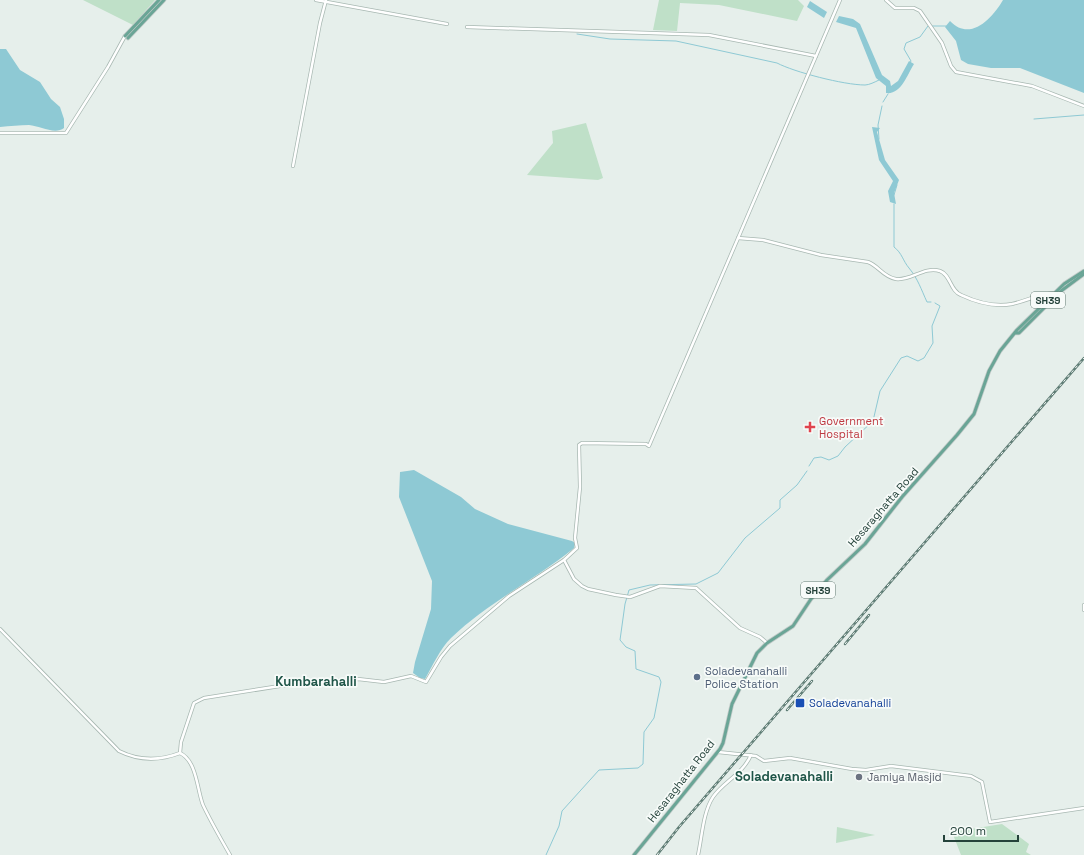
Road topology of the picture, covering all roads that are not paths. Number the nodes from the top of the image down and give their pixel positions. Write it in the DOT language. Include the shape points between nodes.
graph roads {
  1 [pos="159,0"];
  2 [pos="164,0"];
  3 [pos="316,0"];
  4 [pos="840,0"];
  5 [pos="886,0"];
  6 [pos="325,1"];
  7 [pos="447,24"];
  8 [pos="468,27"];
  9 [pos="126,38"];
  10 [pos="816,56"];
  11 [pos="1084,106"];
  12 [pos="0,133"];
  13 [pos="293,166"];
  14 [pos="738,238"];
  15 [pos="1084,272"];
  16 [pos="1056,293"];
  17 [pos="564,560"];
  18 [pos="1084,605"];
  19 [pos="1084,610"];
  20 [pos="0,629"];
  21 [pos="767,643"];
  22 [pos="718,752"];
  23 [pos="180,753"];
  24 [pos="751,755"];
  25 [pos="1084,808"];
  26 [pos="230,855"];
  27 [pos="634,855"];
  28 [pos="698,855"];
  1 -- 9 [label="main road"];
  2 -- 9 [label="main road"];
  3 -- 6 [label="street"];
  4 -- 10 [label="street"];
  5 -- 11 [label="street" via="895,8 919,10 942,43 956,72 1032,86"];
  6 -- 7 [label="street"];
  6 -- 13 [label="street"];
  8 -- 10 [label="street" via="709,35"];
  9 -- 12 [label="street" via="66,133"];
  10 -- 14 [label="street"];
  14 -- 16 [label="street" via="763,240 821,255 868,262 874,264 885,276 896,279 905,280 924,272 939,271 946,276 955,292 984,303 1012,304"];
  14 -- 17 [label="street" via="650,446 582,443 579,445 580,487 575,538 577,548"];
  15 -- 16 [label="main road, Hesaraghatta Road"];
  16 -- 21 [label="main road, Hesaraghatta Road / SH39" via="1000,351 989,371 974,414 957,435 902,497 865,544 815,594 793,626"];
  17 -- 21 [label="street" via="574,579 588,589 627,597 660,586 696,588 740,628"];
  17 -- 23 [label="street" via="509,596 450,646 426,682 411,676 384,682 358,679 284,686 204,698 194,704 181,742"];
  18 -- 19 [label="street"];
  20 -- 23 [label="street" via="119,751 141,759"];
  21 -- 22 [label="main road, Hesaraghatta Road / SH39" via="757,654 732,704 723,743"];
  22 -- 24 [label="street"];
  22 -- 27 [label="main road, Hesaraghatta Road / SH39"];
  23 -- 26 [label="street" via="190,763 203,804"];
  24 -- 25 [label="street" via="764,762 790,758 852,770 891,766 970,776 982,782 990,822"];
  24 -- 28 [label="street" via="743,768 718,792 710,804"];
}
